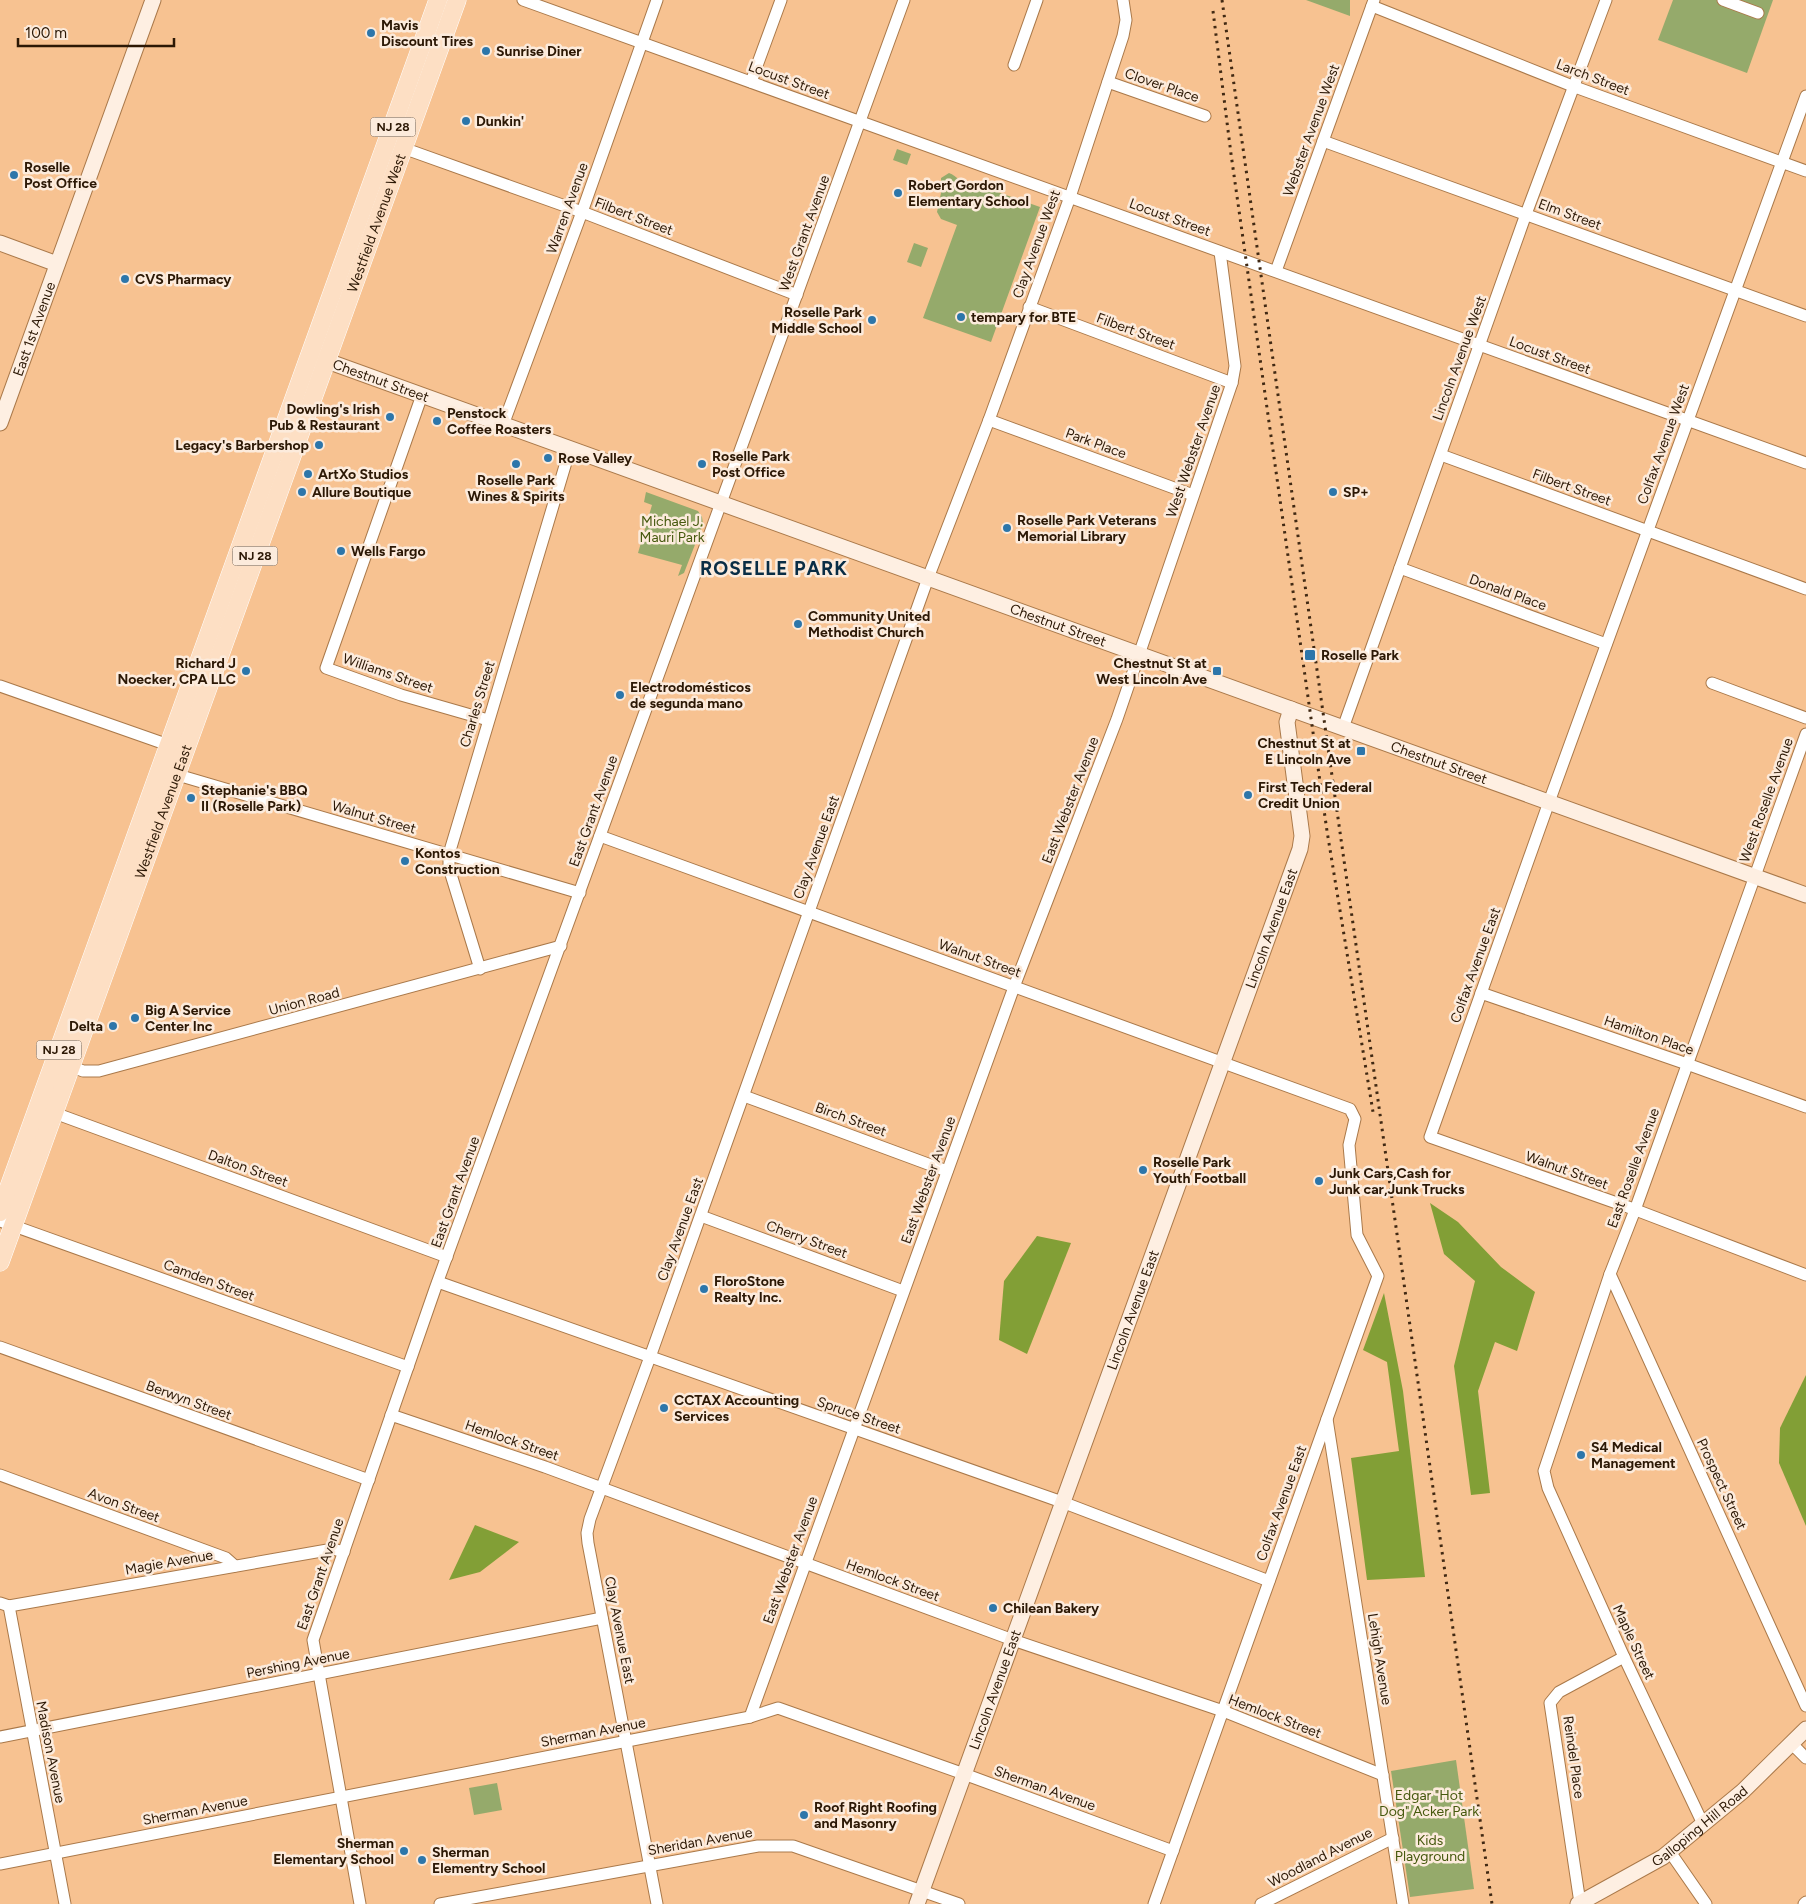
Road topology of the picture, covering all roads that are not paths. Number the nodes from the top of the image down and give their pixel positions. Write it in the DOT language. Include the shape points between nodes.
graph roads {
  1 [pos="153,0"];
  2 [pos="438,0"];
  3 [pos="457,0"];
  4 [pos="523,0"];
  5 [pos="657,0"];
  6 [pos="781,0"];
  7 [pos="904,0"];
  8 [pos="1037,0"];
  9 [pos="1123,0"];
  10 [pos="1606,0"];
  11 [pos="1723,0"];
  12 [pos="1373,3"];
  13 [pos="1758,13"];
  14 [pos="642,42"];
  15 [pos="1014,65"];
  16 [pos="751,82"];
  17 [pos="1108,82"];
  18 [pos="1575,86"];
  19 [pos="1806,96"];
  20 [pos="1205,116"];
  21 [pos="860,122"];
  22 [pos="1323,141"];
  23 [pos="403,148"];
  24 [pos="1782,162"];
  25 [pos="1806,171"];
  26 [pos="1070,197"];
  27 [pos="582,212"];
  28 [pos="1526,214"];
  29 [pos="0,244"];
  30 [pos="1220,252"];
  31 [pos="58,264"];
  32 [pos="1276,271"];
  33 [pos="1735,291"];
  34 [pos="797,295"];
  35 [pos="1029,307"];
  36 [pos="1806,316"];
  37 [pos="1480,346"];
  38 [pos="318,358"];
  39 [pos="1232,383"];
  40 [pos="422,395"];
  41 [pos="989,420"];
  42 [pos="1688,420"];
  43 [pos="0,423"];
  44 [pos="503,425"];
  45 [pos="570,449"];
  46 [pos="1441,455"];
  47 [pos="1806,463"];
  48 [pos="1192,495"];
  49 [pos="721,504"];
  50 [pos="1648,531"];
  51 [pos="1400,568"];
  52 [pos="928,578"];
  53 [pos="1806,589"];
  54 [pos="1606,644"];
  55 [pos="1138,654"];
  56 [pos="1712,683"];
  57 [pos="0,686"];
  58 [pos="1291,709"];
  59 [pos="1806,718"];
  60 [pos="488,720"];
  61 [pos="1344,728"];
  62 [pos="1806,734"];
  63 [pos="177,749"];
  64 [pos="168,772"];
  65 [pos="1549,802"];
  66 [pos="600,836"];
  67 [pos="449,854"];
  68 [pos="1754,876"];
  69 [pos="580,892"];
  70 [pos="1806,895"];
  71 [pos="809,912"];
  72 [pos="561,946"];
  73 [pos="480,969"];
  74 [pos="1014,987"];
  75 [pos="1481,993"];
  76 [pos="1221,1062"];
  77 [pos="63,1064"];
  78 [pos="1687,1064"];
  79 [pos="744,1096"];
  80 [pos="1806,1107"];
  81 [pos="1350,1109"];
  82 [pos="46,1110"];
  83 [pos="1430,1137"];
  84 [pos="947,1170"];
  85 [pos="1635,1210"];
  86 [pos="0,1212"];
  87 [pos="701,1216"];
  88 [pos="7,1223"];
  89 [pos="447,1256"];
  90 [pos="0,1262"];
  91 [pos="1610,1274"];
  92 [pos="1806,1275"];
  93 [pos="438,1282"];
  94 [pos="903,1290"];
  95 [pos="0,1347"];
  96 [pos="650,1357"];
  97 [pos="408,1367"];
  98 [pos="392,1415"];
  99 [pos="1327,1418"];
  100 [pos="853,1429"];
  101 [pos="1544,1471"];
  102 [pos="0,1475"];
  103 [pos="369,1480"];
  104 [pos="601,1488"];
  105 [pos="1062,1502"];
  106 [pos="344,1552"];
  107 [pos="805,1563"];
  108 [pos="236,1566"];
  109 [pos="1269,1581"];
  110 [pos="4,1605"];
  111 [pos="602,1618"];
  112 [pos="1013,1640"];
  113 [pos="1624,1657"];
  114 [pos="319,1674"];
  115 [pos="1806,1706"];
  116 [pos="1223,1711"];
  117 [pos="750,1717"];
  118 [pos="1806,1728"];
  119 [pos="32,1731"];
  120 [pos="0,1737"];
  121 [pos="626,1741"];
  122 [pos="1791,1743"];
  123 [pos="1806,1758"];
  124 [pos="964,1774"];
  125 [pos="1383,1775"];
  126 [pos="341,1797"];
  127 [pos="1703,1824"];
  128 [pos="1393,1838"];
  129 [pos="1173,1851"];
  130 [pos="1670,1852"];
  131 [pos="55,1853"];
  132 [pos="0,1864"];
  133 [pos="650,1866"];
  134 [pos="920,1897"];
  135 [pos="1599,1898"];
  136 [pos="65,1904"];
  137 [pos="360,1904"];
  138 [pos="440,1904"];
  139 [pos="657,1904"];
  140 [pos="959,1904"];
  141 [pos="1154,1904"];
  142 [pos="1261,1904"];
  143 [pos="1403,1904"];
  144 [pos="1579,1904"];
  145 [pos="1706,1904"];
  1 -- 31 [label="street, East 1st Avenue"];
  2 -- 38 [label="main road, Westfield Avenue West / NJ 28"];
  3 -- 23 [label="main road, Westfield Avenue West / NJ 28"];
  4 -- 14 [label="street, Locust Street"];
  5 -- 14 [label="street, Warren Avenue"];
  6 -- 16 [label="street"];
  7 -- 21 [label="street, West Grant Avenue"];
  8 -- 15 [label="street"];
  9 -- 17 [label="street, Clay Avenue West" via="1126,20"];
  10 -- 18 [label="street, Lincoln Avenue West"];
  11 -- 13 [label="street"];
  12 -- 18 [label="street, Larch Street"];
  12 -- 22 [label="street, Webster Avenue West"];
  14 -- 16 [label="street, Locust Street"];
  14 -- 27 [label="street, Warren Avenue"];
  16 -- 21 [label="street, Locust Street"];
  17 -- 20 [label="street, Clover Place"];
  17 -- 26 [label="street, Clay Avenue West"];
  18 -- 24 [label="street, Larch Street"];
  18 -- 28 [label="street, Lincoln Avenue West"];
  19 -- 24 [label="street, Colfax Avenue West"];
  21 -- 26 [label="street, Locust Street"];
  21 -- 34 [label="street, West Grant Avenue"];
  22 -- 28 [label="street, Elm Street"];
  22 -- 32 [label="street, Webster Avenue West"];
  23 -- 27 [label="street, Filbert Street"];
  23 -- 38 [label="main road, Westfield Avenue West / NJ 28"];
  24 -- 25 [label="street, Larch Street"];
  24 -- 33 [label="street, Colfax Avenue West"];
  26 -- 30 [label="street, Locust Street"];
  26 -- 35 [label="street, Clay Avenue West"];
  27 -- 34 [label="street, Filbert Street"];
  27 -- 44 [label="street, Warren Avenue"];
  28 -- 33 [label="street, Elm Street"];
  28 -- 37 [label="street, Lincoln Avenue West"];
  29 -- 31 [label="street"];
  30 -- 32 [label="street, Locust Street"];
  30 -- 39 [label="street, West Webster Avenue" via="1235,366"];
  31 -- 43 [label="street, East 1st Avenue"];
  32 -- 37 [label="street, Locust Street"];
  33 -- 36 [label="street, Elm Street"];
  33 -- 42 [label="street, Colfax Avenue West"];
  34 -- 49 [label="street, West Grant Avenue"];
  35 -- 39 [label="street, Filbert Street"];
  35 -- 41 [label="street, Clay Avenue West"];
  37 -- 42 [label="street, Locust Street"];
  37 -- 46 [label="street, Lincoln Avenue West"];
  38 -- 40 [label="street, Chestnut Street"];
  38 -- 63 [label="main road, Westfield Avenue East / NJ 28"];
  39 -- 48 [label="street, West Webster Avenue"];
  40 -- 44 [label="street, Chestnut Street"];
  40 -- 60 [label="street, Williams Street" via="326,668 400,695"];
  41 -- 48 [label="street, Park Place"];
  41 -- 52 [label="street, Clay Avenue West"];
  42 -- 47 [label="street, Locust Street"];
  42 -- 50 [label="street, Colfax Avenue West"];
  44 -- 45 [label="street, Chestnut Street"];
  45 -- 49 [label="street, Chestnut Street"];
  45 -- 60 [label="street, Charles Street"];
  46 -- 50 [label="street, Filbert Street"];
  46 -- 51 [label="street, Lincoln Avenue West"];
  48 -- 55 [label="street, West Webster Avenue"];
  49 -- 52 [label="street, Chestnut Street"];
  49 -- 66 [label="street, East Grant Avenue"];
  50 -- 53 [label="street, Filbert Street"];
  50 -- 54 [label="street, Colfax Avenue West"];
  51 -- 54 [label="street, Donald Place"];
  51 -- 61 [label="street, Lincoln Avenue West"];
  52 -- 55 [label="street, Chestnut Street"];
  52 -- 71 [label="street, Clay Avenue East"];
  54 -- 65 [label="street, Colfax Avenue West"];
  55 -- 58 [label="street, Chestnut Street"];
  55 -- 74 [label="street, East Webster Avenue" via="1117,719"];
  56 -- 59 [label="street"];
  57 -- 63 [label="street"];
  58 -- 61 [label="street, Chestnut Street"];
  58 -- 76 [label="street, Lincoln Avenue East" via="1287,722 1302,836 1300,849"];
  60 -- 67 [label="street, Charles Street"];
  61 -- 65 [label="street, Chestnut Street"];
  62 -- 68 [label="street, West Roselle Avenue"];
  63 -- 64 [label="main road, Westfield Avenue East / NJ 28"];
  64 -- 67 [label="street, Walnut Street"];
  64 -- 77 [label="main road, Westfield Avenue East / NJ 28"];
  65 -- 68 [label="street, Chestnut Street"];
  65 -- 75 [label="street, Colfax Avenue East"];
  66 -- 69 [label="street, East Grant Avenue"];
  66 -- 71 [label="street, Walnut Street"];
  67 -- 69 [label="street, Walnut Street"];
  67 -- 73 [label="street, Charles Street" via="449,868"];
  68 -- 70 [label="street, Chestnut Street"];
  68 -- 78 [label="street, East Roselle Avenue"];
  69 -- 72 [label="street, East Grant Avenue"];
  71 -- 74 [label="street, Walnut Street"];
  71 -- 79 [label="street, Clay Avenue East"];
  72 -- 73 [label="street, Union Road"];
  72 -- 89 [label="street, East Grant Avenue"];
  73 -- 77 [label="street, Union Road" via="99,1071 88,1072"];
  74 -- 76 [label="street, Walnut Street"];
  74 -- 84 [label="street, East Webster Avenue"];
  75 -- 78 [label="street, Hamilton Place"];
  75 -- 83 [label="street, Colfax Avenue East"];
  76 -- 81 [label="street, Walnut Street"];
  76 -- 105 [label="street, Lincoln Avenue East"];
  77 -- 82 [label="main road, Westfield Avenue East / NJ 28"];
  78 -- 80 [label="street, Hamilton Place"];
  78 -- 85 [label="street, East Roselle Avenue"];
  79 -- 84 [label="street, Birch Street"];
  79 -- 87 [label="street, Clay Avenue East"];
  81 -- 99 [label="street, Colfax Avenue East" via="1355,1119 1349,1145 1357,1234 1378,1276"];
  82 -- 86 [label="main road, Westfield Avenue East / NJ 28"];
  82 -- 88 [label="main road, Westfield Avenue East / NJ 28"];
  82 -- 89 [label="street, Dalton Street"];
  83 -- 85 [label="street, Walnut Street"];
  84 -- 94 [label="street, East Webster Avenue"];
  85 -- 91 [label="street, East Roselle Avenue"];
  85 -- 92 [label="street, Walnut Street"];
  87 -- 94 [label="street, Cherry Street"];
  87 -- 96 [label="street, Clay Avenue East"];
  88 -- 90 [label="main road, Westfield Avenue East / NJ 28"];
  88 -- 97 [label="street, Camden Street"];
  89 -- 93 [label="street, East Grant Avenue"];
  91 -- 101 [label="street, East Roselle Avenue"];
  91 -- 115 [label="street, Prospect Street"];
  93 -- 96 [label="street, Spruce Street"];
  93 -- 97 [label="street, East Grant Avenue"];
  94 -- 100 [label="street, East Webster Avenue"];
  95 -- 103 [label="street, Berwyn Street"];
  96 -- 100 [label="street, Spruce Street"];
  96 -- 104 [label="street, Clay Avenue East"];
  97 -- 98 [label="street, East Grant Avenue"];
  98 -- 103 [label="street, East Grant Avenue"];
  98 -- 104 [label="street, Hemlock Street"];
  99 -- 109 [label="street, Colfax Avenue East"];
  99 -- 125 [label="street, Lehigh Avenue"];
  100 -- 105 [label="street, Spruce Street"];
  100 -- 107 [label="street, East Webster Avenue"];
  101 -- 113 [label="street, Maple Street" via="1548,1488"];
  102 -- 108 [label="street, Avon Street" via="226,1558"];
  103 -- 106 [label="street, East Grant Avenue"];
  104 -- 107 [label="street, Hemlock Street"];
  104 -- 111 [label="street, Clay Avenue East" via="587,1533"];
  105 -- 109 [label="street, Spruce Street"];
  105 -- 112 [label="street, Lincoln Avenue East"];
  106 -- 108 [label="street, Magie Avenue" via="332,1549"];
  106 -- 114 [label="street, East Grant Avenue" via="313,1640"];
  107 -- 112 [label="street, Hemlock Street"];
  107 -- 117 [label="street, East Webster Avenue"];
  108 -- 110 [label="street, Magie Avenue"];
  109 -- 116 [label="street, Colfax Avenue East"];
  110 -- 119 [label="street, Madison Avenue"];
  111 -- 114 [label="street, Pershing Avenue"];
  111 -- 121 [label="street, Clay Avenue East"];
  112 -- 116 [label="street, Hemlock Street"];
  112 -- 124 [label="street, Lincoln Avenue East"];
  113 -- 127 [label="street, Maple Street"];
  113 -- 144 [label="street, Reindel Place" via="1559,1692 1550,1703"];
  114 -- 119 [label="street, Pershing Avenue"];
  114 -- 126 [label="street, East Grant Avenue"];
  116 -- 125 [label="street, Hemlock Street"];
  116 -- 129 [label="street, Colfax Avenue East"];
  117 -- 121 [label="street, Sherman Avenue"];
  117 -- 124 [label="street, Sherman Avenue" via="778,1708"];
  118 -- 122 [label="street, Galloping Hill Road"];
  119 -- 120 [label="street, Pershing Avenue"];
  119 -- 131 [label="street, Madison Avenue"];
  121 -- 126 [label="street, Sherman Avenue"];
  121 -- 133 [label="street, Clay Avenue East"];
  122 -- 123 [label="street"];
  122 -- 127 [label="street, Galloping Hill Road" via="1743,1791"];
  124 -- 129 [label="street, Sherman Avenue"];
  124 -- 134 [label="street, Lincoln Avenue East"];
  125 -- 128 [label="street, Lehigh Avenue"];
  126 -- 131 [label="street, Sherman Avenue"];
  126 -- 137 [label="street, East Grant Avenue"];
  127 -- 130 [label="street, Galloping Hill Road"];
  128 -- 142 [label="street, Woodland Avenue"];
  128 -- 143 [label="street, Lehigh Avenue"];
  129 -- 141 [label="street, Colfax Avenue East"];
  130 -- 135 [label="street, Galloping Hill Road"];
  130 -- 145 [label="street"];
  131 -- 132 [label="street, Sherman Avenue"];
  131 -- 136 [label="street, Madison Avenue"];
  133 -- 134 [label="street, Sheridan Avenue" via="758,1846 793,1846"];
  133 -- 138 [label="street, Sheridan Avenue"];
  133 -- 139 [label="street, Clay Avenue East"];
  134 -- 140 [label="street, Sheridan Avenue"];
  135 -- 144 [label="street, Galloping Hill Road"];
}
